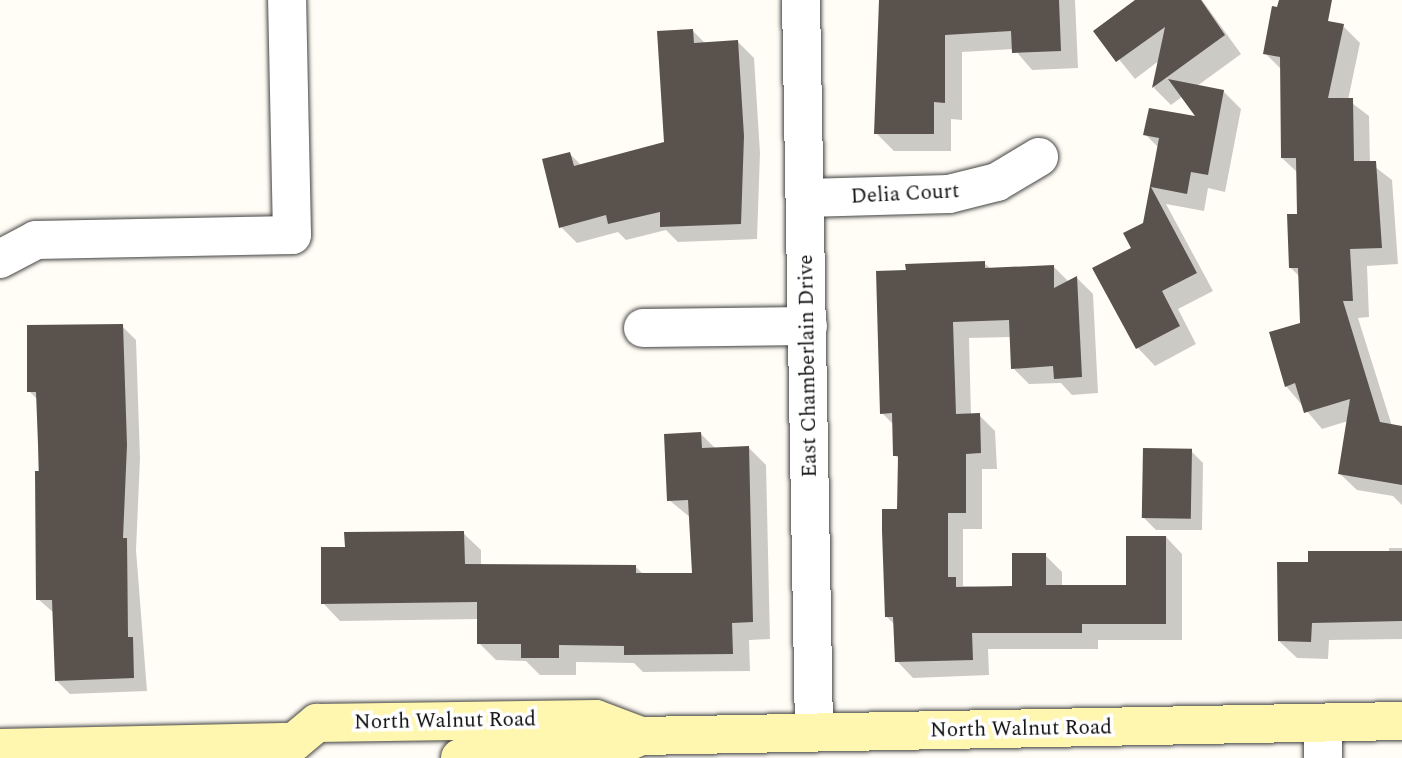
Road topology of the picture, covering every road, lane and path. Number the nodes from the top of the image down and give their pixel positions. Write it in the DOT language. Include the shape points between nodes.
graph roads {
  1 [pos="287,0"];
  2 [pos="802,0"];
  3 [pos="1039,157"];
  4 [pos="806,198"];
  5 [pos="0,259"];
  6 [pos="808,326"];
  7 [pos="643,328"];
  8 [pos="1402,721"];
  9 [pos="814,732"];
  10 [pos="1322,741"];
  11 [pos="467,746"];
  12 [pos="0,748"];
  13 [pos="304,750"];
  14 [pos="460,758"];
  1 -- 5 [label="street" via="292,236 36,240"];
  2 -- 4 [label="street, East Chamberlain Drive"];
  3 -- 4 [label="street, Delia Court" via="997,182 958,193"];
  4 -- 6 [label="street, East Chamberlain Drive"];
  6 -- 7 [label="street"];
  6 -- 9 [label="street, East Chamberlain Drive"];
  8 -- 10 [label="street, North Walnut Road"];
  9 -- 10 [label="street, North Walnut Road"];
  9 -- 11 [label="street, North Walnut Road" via="641,736 598,755"];
  11 -- 13 [label="street, North Walnut Road" via="317,723"];
  11 -- 14 [label="street, North Walnut Road"];
  12 -- 13 [label="street, North Walnut Road"];
}
